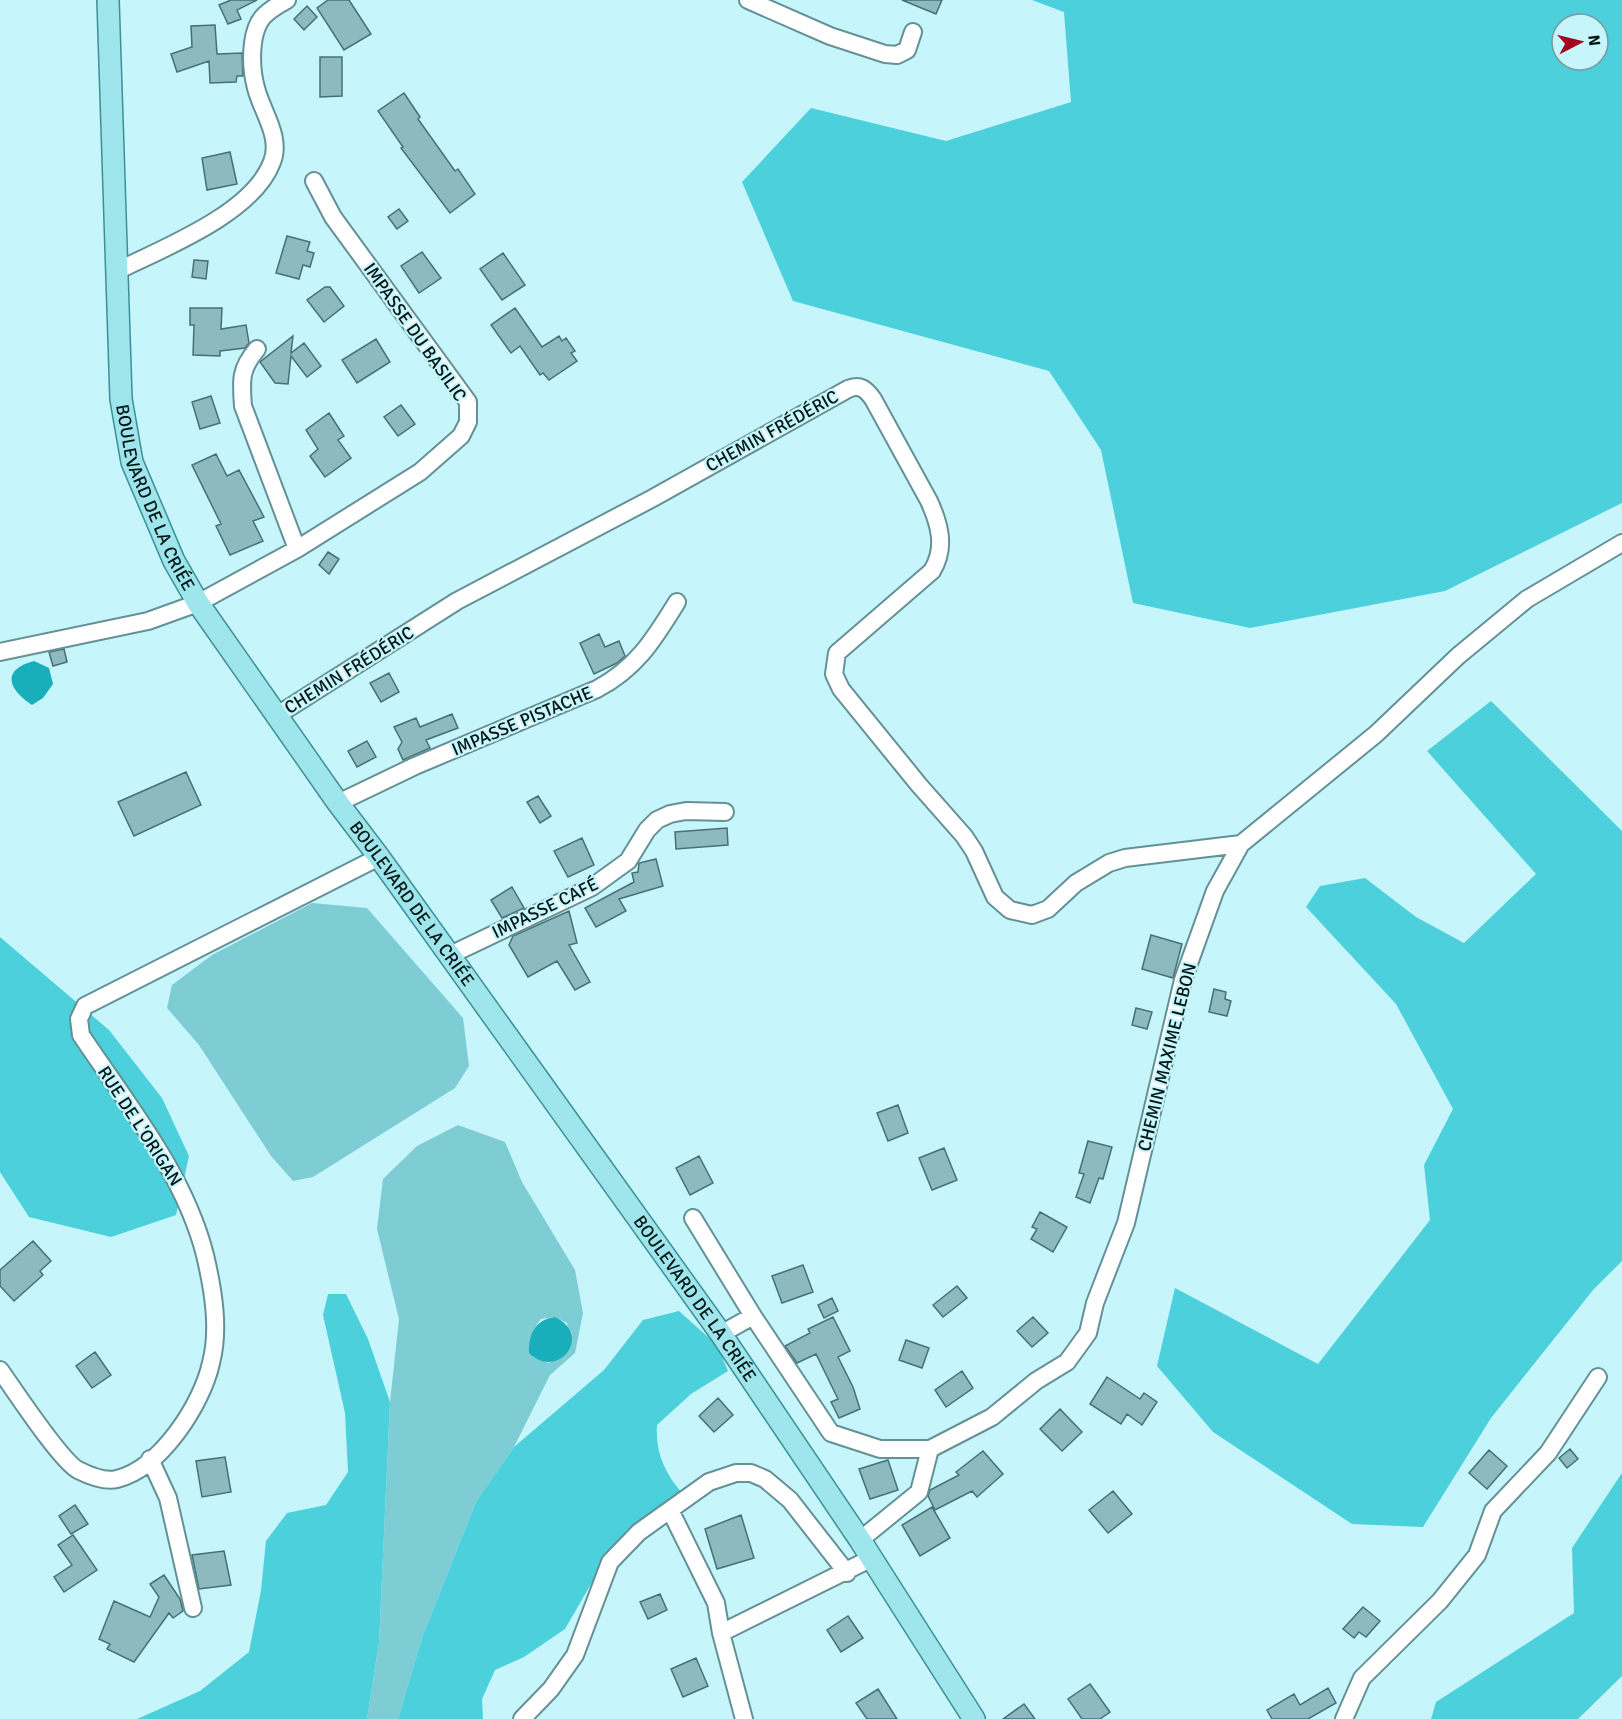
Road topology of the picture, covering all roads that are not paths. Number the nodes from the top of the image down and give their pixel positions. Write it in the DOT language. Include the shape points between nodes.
graph roads {
  1 [pos="108,0"];
  2 [pos="287,0"];
  3 [pos="748,0"];
  4 [pos="913,32"];
  5 [pos="314,181"];
  6 [pos="115,272"];
  7 [pos="257,349"];
  8 [pos="1622,543"];
  9 [pos="297,549"];
  10 [pos="677,602"];
  11 [pos="198,603"];
  12 [pos="0,652"];
  13 [pos="276,716"];
  14 [pos="338,803"];
  15 [pos="725,812"];
  16 [pos="1241,844"];
  17 [pos="379,857"];
  18 [pos="448,956"];
  19 [pos="693,1218"];
  20 [pos="753,1316"];
  21 [pos="721,1334"];
  22 [pos="0,1370"];
  23 [pos="1598,1377"];
  24 [pos="930,1449"];
  25 [pos="150,1459"];
  26 [pos="670,1510"];
  27 [pos="860,1540"];
  28 [pos="872,1558"];
  29 [pos="847,1573"];
  30 [pos="193,1608"];
  31 [pos="721,1633"];
  32 [pos="522,1719"];
  33 [pos="744,1719"];
  34 [pos="974,1719"];
  35 [pos="1344,1719"];
  1 -- 6 [label="main road, BOULEVARD DE LA CRIÉE"];
  2 -- 6 [label="street" via="256,24 254,34 251,63 274,138 273,160 262,181 219,217"];
  3 -- 4 [label="street" via="803,25 885,54 897,55 907,50"];
  5 -- 9 [label="street, IMPASSE DU BASILIC" via="333,217 468,402 468,422 462,436 420,472"];
  6 -- 11 [label="main road, BOULEVARD DE LA CRIÉE" via="121,399 132,462 153,515"];
  7 -- 9 [label="street" via="245,363 241,382 243,405"];
  8 -- 16 [label="street, CHEMIN MAXIME LEBON" via="1527,599 1458,656 1376,734"];
  9 -- 11 [label="street, IMPASSE DU BASILIC"];
  10 -- 14 [label="street, IMPASSE PISTACHE" via="652,644 621,676"];
  11 -- 12 [label="street, IMPASSE DU BASILIC" via="148,621"];
  11 -- 13 [label="main road, BOULEVARD DE LA CRIÉE"];
  13 -- 14 [label="main road, BOULEVARD DE LA CRIÉE"];
  13 -- 16 [label="street, CHEMIN FRÉDÉRIC" via="457,601 653,498 848,388 860,386 873,399 929,501 941,548 932,571 837,653 834,674 848,698 964,836 995,897 1010,910 1032,915 1048,909 1076,883 1109,863"];
  14 -- 17 [label="main road, BOULEVARD DE LA CRIÉE"];
  15 -- 18 [label="street, IMPASSE CAFÉ" via="686,811 657,820 628,861 592,887"];
  16 -- 24 [label="street, CHEMIN MAXIME LEBON" via="1215,891 1183,980 1126,1223 1095,1303 1088,1333 1067,1362 1036,1381 992,1417"];
  17 -- 18 [label="main road, BOULEVARD DE LA CRIÉE"];
  17 -- 25 [label="street, RUE DE L'ORIGAN" via="85,1006 79,1019 81,1035 176,1178 196,1225 212,1295 212,1363 178,1434"];
  18 -- 21 [label="main road, BOULEVARD DE LA CRIÉE"];
  19 -- 20 [label="street"];
  20 -- 21 [label="street"];
  20 -- 24 [label="street" via="831,1433 880,1449"];
  21 -- 27 [label="main road, BOULEVARD DE LA CRIÉE"];
  22 -- 25 [label="street, RUE DE L'ORIGAN" via="69,1463 78,1469 104,1480 117,1479"];
  23 -- 35 [label="street" via="1548,1453 1493,1511 1477,1555 1440,1601 1362,1678"];
  24 -- 27 [label="street" via="919,1492"];
  25 -- 30 [label="street" via="168,1498"];
  26 -- 29 [label="street" via="709,1482 736,1473 751,1473 765,1479 790,1500"];
  26 -- 31 [label="street" via="716,1603"];
  26 -- 32 [label="street" via="639,1532 610,1562 575,1655 551,1689"];
  27 -- 28 [label="main road, BOULEVARD DE LA CRIÉE"];
  28 -- 29 [label="street"];
  28 -- 34 [label="main road, BOULEVARD DE LA CRIÉE"];
  29 -- 31 [label="street"];
  31 -- 33 [label="street"];
}
